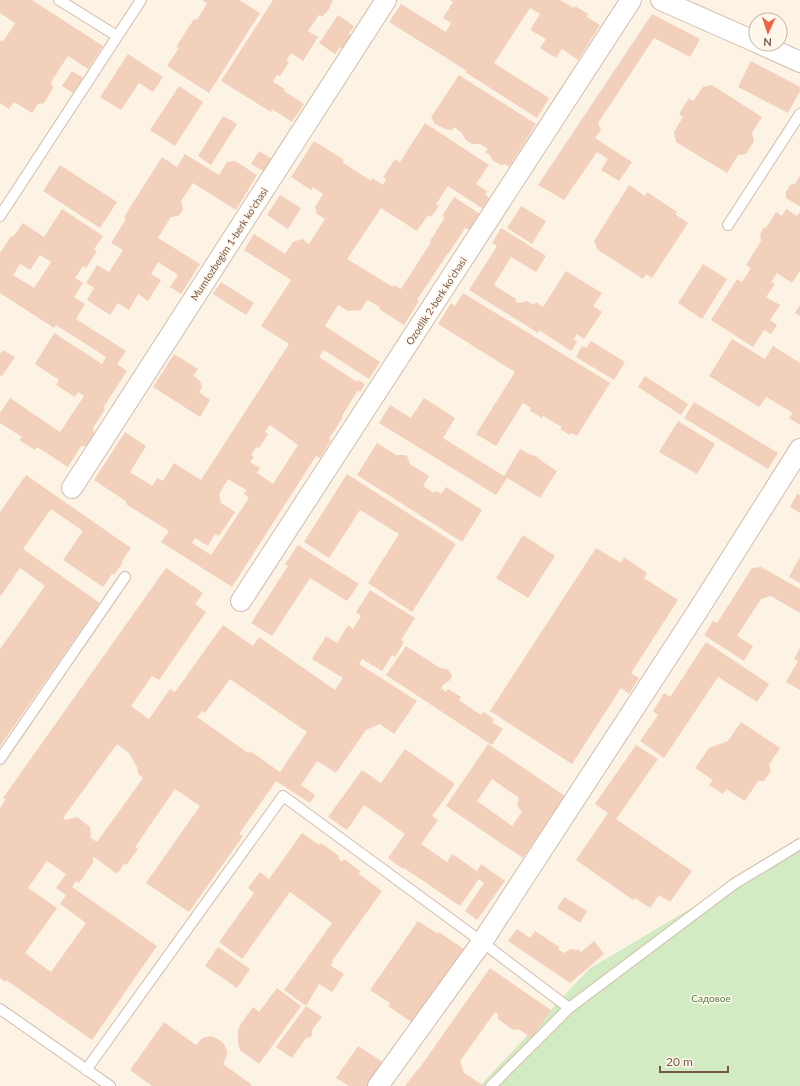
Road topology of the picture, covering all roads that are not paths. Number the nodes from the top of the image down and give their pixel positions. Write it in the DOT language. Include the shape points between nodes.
graph roads {
  1 [pos="59,0"];
  2 [pos="141,0"];
  3 [pos="386,0"];
  4 [pos="631,0"];
  5 [pos="661,0"];
  6 [pos="117,36"];
  7 [pos="748,38"];
  8 [pos="778,52"];
  9 [pos="800,62"];
  10 [pos="800,114"];
  11 [pos="0,216"];
  12 [pos="728,225"];
  13 [pos="800,449"];
  14 [pos="72,488"];
  15 [pos="125,577"];
  16 [pos="241,601"];
  17 [pos="0,759"];
  18 [pos="800,844"];
  19 [pos="482,942"];
  20 [pos="569,1008"];
  21 [pos="0,1009"];
  22 [pos="86,1070"];
  23 [pos="110,1086"];
  24 [pos="378,1086"];
  25 [pos="491,1086"];
  1 -- 6 [label="lane"];
  2 -- 6 [label="lane"];
  3 -- 14 [label="street, Mumtozbegim 1-berk koʻchasi"];
  4 -- 16 [label="street, Ozodlik 2-berk koʻchasi"];
  5 -- 7 [label="street"];
  6 -- 11 [label="lane"];
  8 -- 9 [label="street"];
  10 -- 12 [label="lane"];
  13 -- 19 [label="street"];
  15 -- 17 [label="lane"];
  18 -- 20 [label="lane" via="734,884"];
  19 -- 20 [label="lane"];
  19 -- 22 [label="lane" via="283,796"];
  19 -- 24 [label="street"];
  20 -- 25 [label="lane"];
  21 -- 22 [label="lane"];
  22 -- 23 [label="lane"];
}
